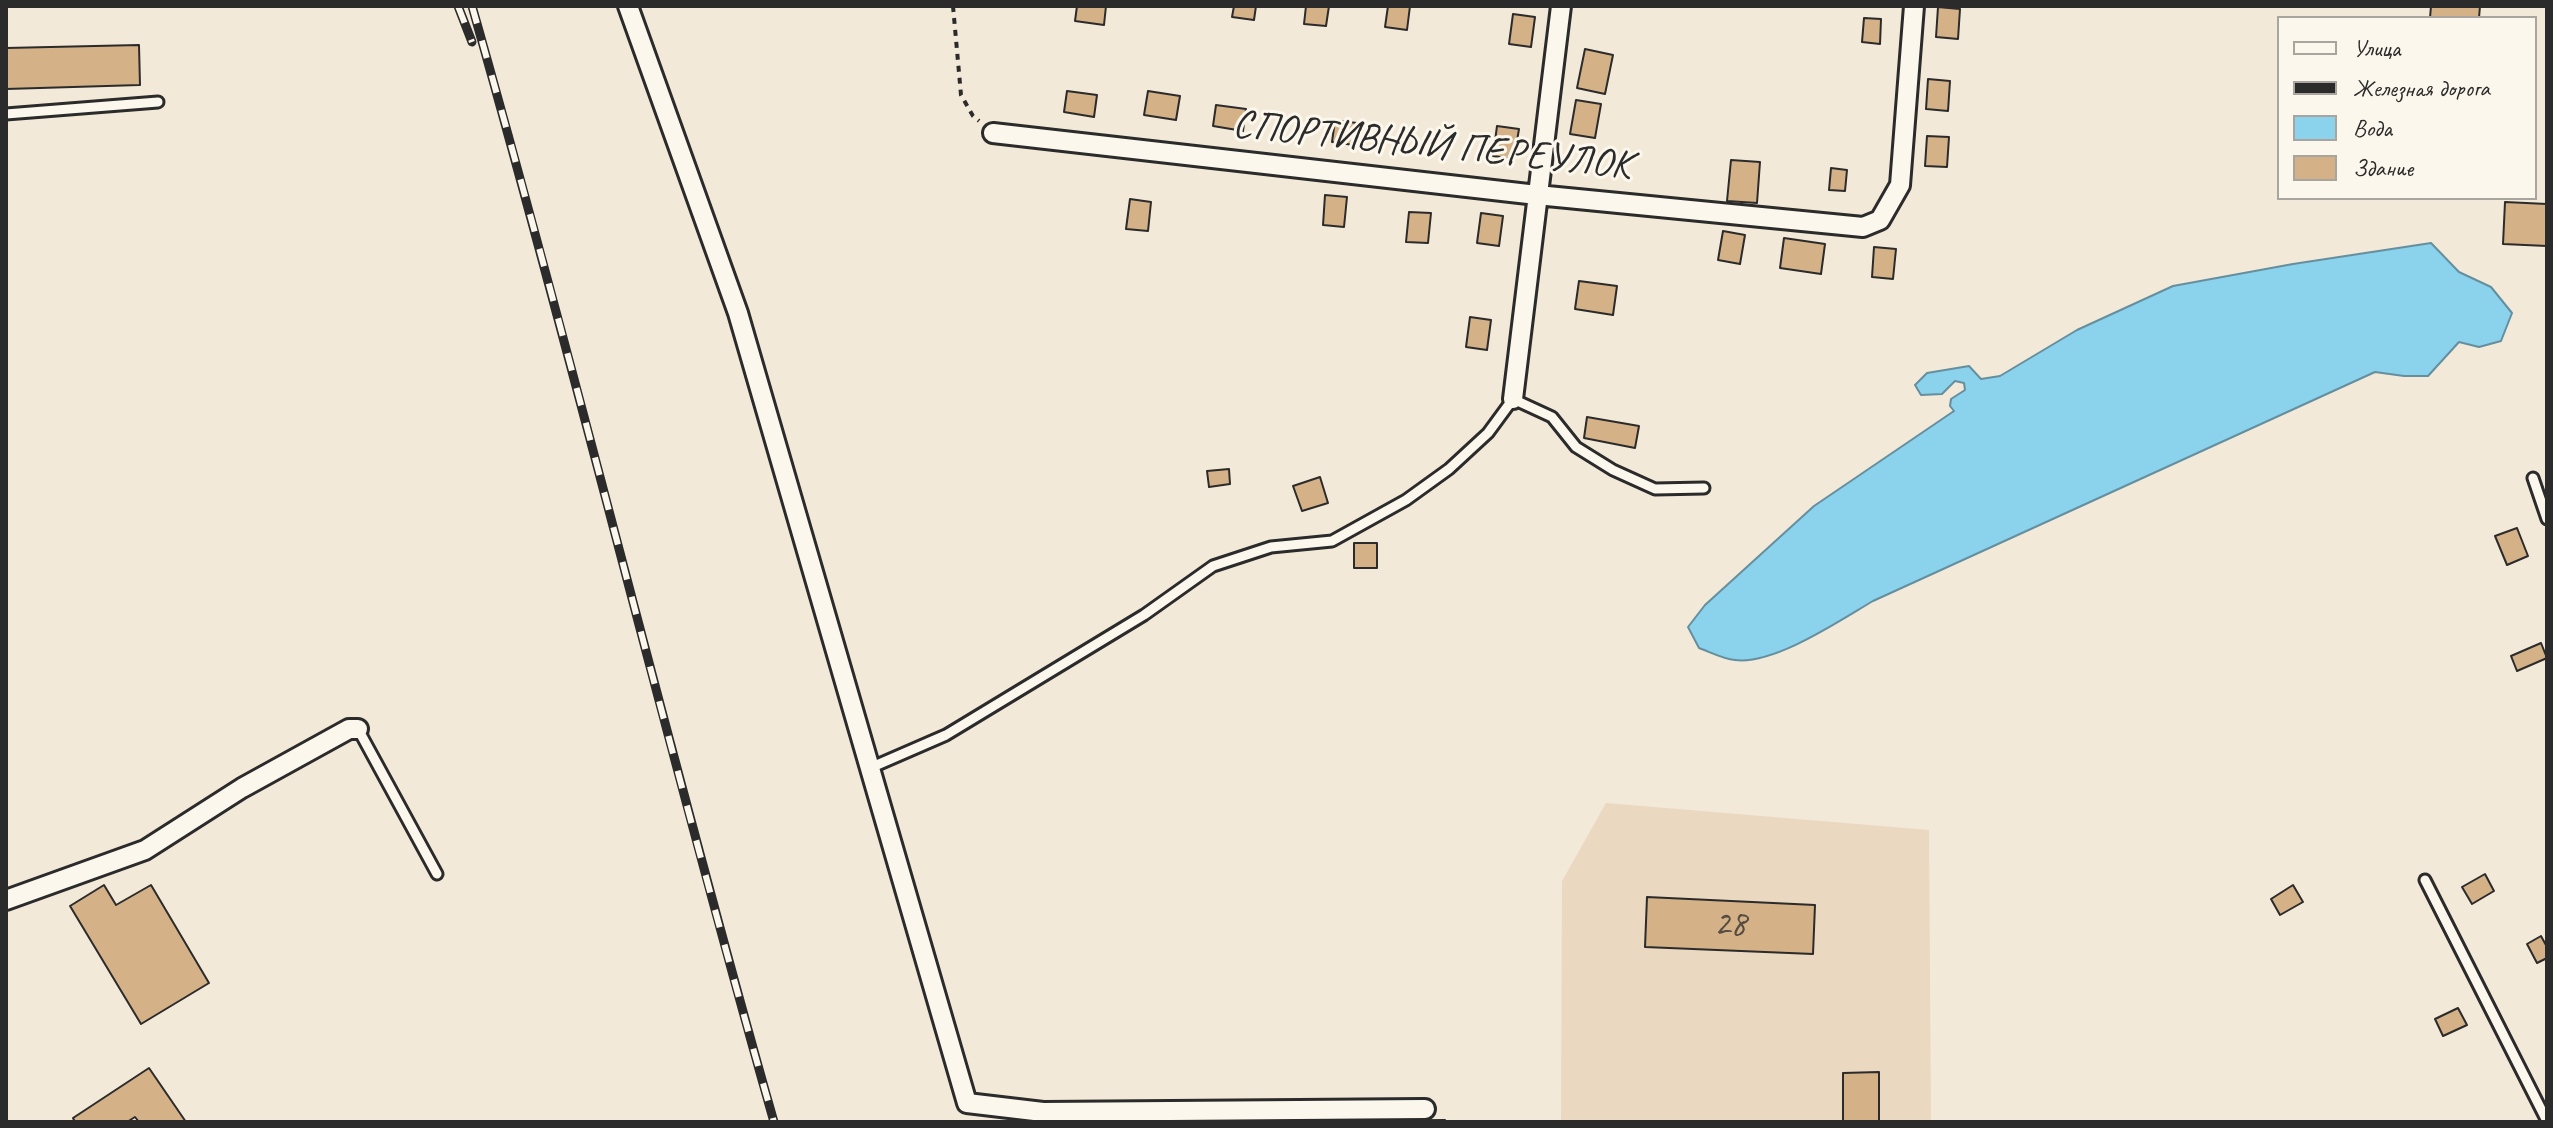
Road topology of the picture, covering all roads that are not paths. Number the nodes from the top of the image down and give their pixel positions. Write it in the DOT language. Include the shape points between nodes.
graph roads {
  1 [pos="628,6"];
  2 [pos="1561,6"];
  3 [pos="1914,6"];
  4 [pos="158,102"];
  5 [pos="6,114"];
  6 [pos="993,133"];
  7 [pos="1537,195"];
  8 [pos="1513,399"];
  9 [pos="2533,478"];
  10 [pos="1704,488"];
  11 [pos="2547,519"];
  12 [pos="358,729"];
  13 [pos="870,768"];
  14 [pos="437,874"];
  15 [pos="2425,880"];
  16 [pos="6,900"];
  17 [pos="967,1103"];
  18 [pos="1425,1109"];
  19 [pos="2547,1121"];
  20 [pos="973,1122"];
  1 -- 13 [label="street" via="738,313"];
  2 -- 7 [label="street"];
  3 -- 7 [label="street, СПОРТИВНЫЙ ПЕРЕУЛОК" via="1900,185 1880,220 1863,227"];
  4 -- 5 [label="lane"];
  6 -- 7 [label="street, СПОРТИВНЫЙ ПЕРЕУЛОК"];
  7 -- 8 [label="street"];
  8 -- 10 [label="lane" via="1552,417 1576,447 1613,470 1655,489"];
  8 -- 13 [label="lane" via="1488,433 1406,500 1332,541 1271,547 1213,566 1144,615 946,735"];
  9 -- 11 [label="lane"];
  12 -- 14 [label="lane"];
  12 -- 16 [label="street" via="349,729 242,788 145,850"];
  13 -- 17 [label="street"];
  15 -- 19 [label="lane"];
  17 -- 18 [label="street" via="1043,1112"];
  17 -- 20 [label="street"];
}
